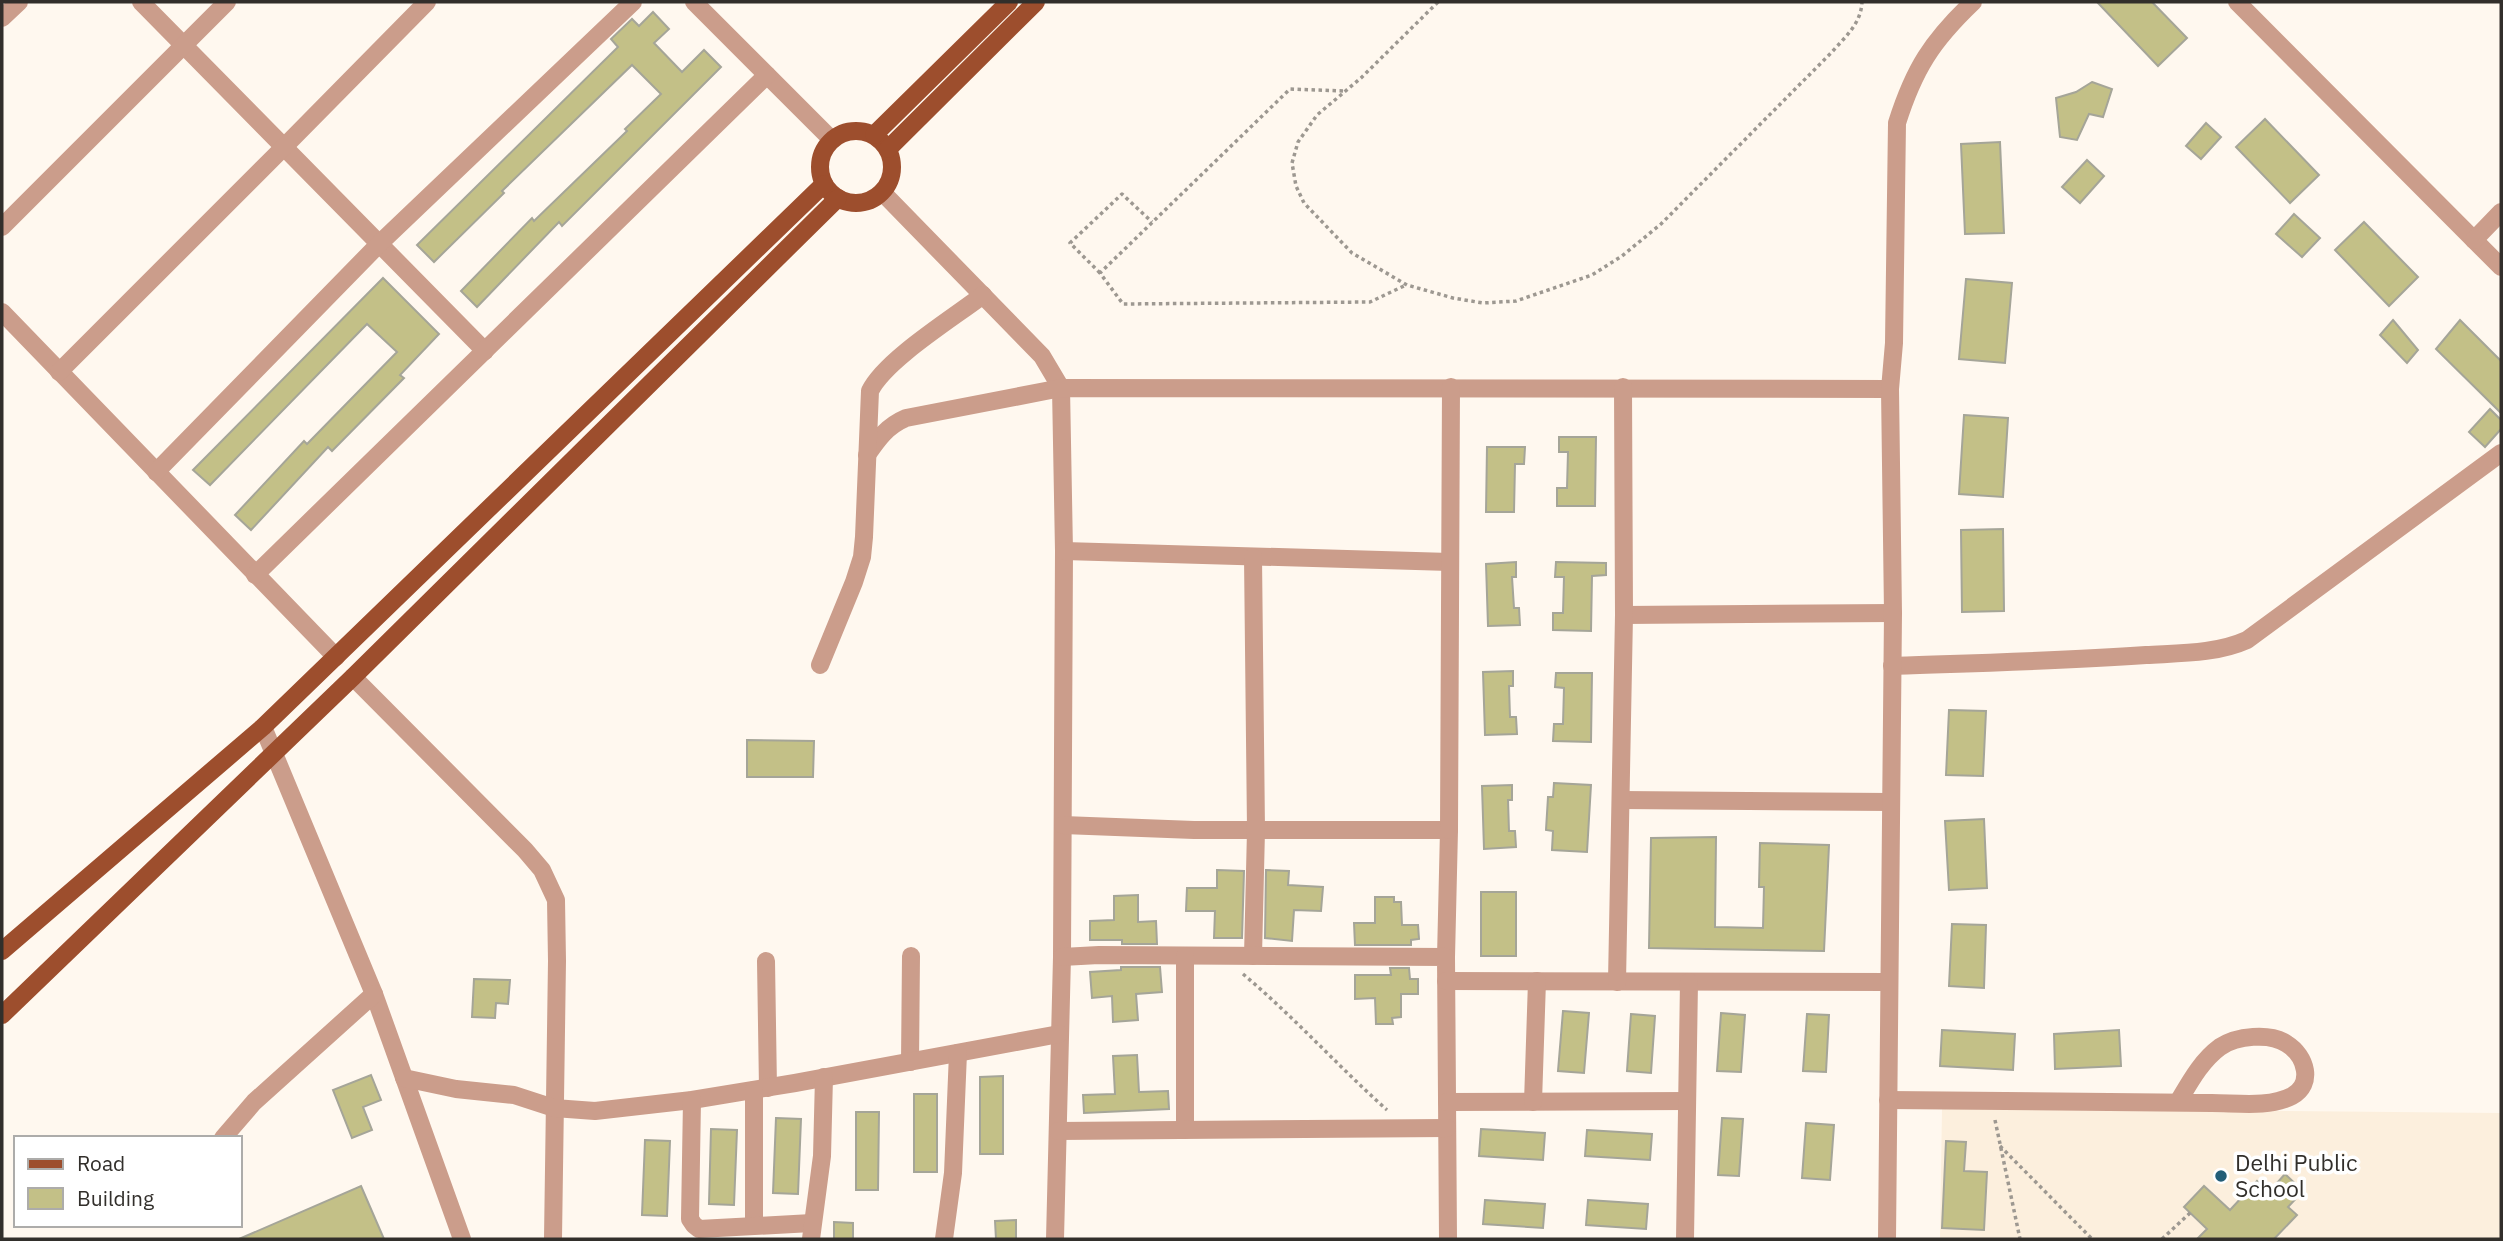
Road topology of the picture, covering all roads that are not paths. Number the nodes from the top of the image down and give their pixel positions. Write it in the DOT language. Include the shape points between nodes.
graph roads {
  1 [pos="19,2"];
  2 [pos="141,2"];
  3 [pos="227,2"];
  4 [pos="427,2"];
  5 [pos="633,2"];
  6 [pos="694,2"];
  7 [pos="1009,2"];
  8 [pos="1036,2"];
  9 [pos="1973,2"];
  10 [pos="2237,2"];
  11 [pos="2,18"];
  12 [pos="184,45"];
  13 [pos="767,75"];
  14 [pos="874,135"];
  15 [pos="832,140"];
  16 [pos="284,148"];
  17 [pos="888,149"];
  18 [pos="824,184"];
  19 [pos="882,192"];
  20 [pos="838,198"];
  21 [pos="2501,212"];
  22 [pos="2,227"];
  23 [pos="2474,240"];
  24 [pos="379,244"];
  25 [pos="2501,267"];
  26 [pos="983,295"];
  27 [pos="2,313"];
  28 [pos="485,351"];
  29 [pos="59,372"];
  30 [pos="1451,387"];
  31 [pos="1623,387"];
  32 [pos="1061,388"];
  33 [pos="1890,389"];
  34 [pos="2501,453"];
  35 [pos="867,455"];
  36 [pos="156,472"];
  37 [pos="1064,551"];
  38 [pos="1253,557"];
  39 [pos="1450,562"];
  40 [pos="255,575"];
  41 [pos="1893,613"];
  42 [pos="1624,615"];
  43 [pos="336,657"];
  44 [pos="820,665"];
  45 [pos="1892,666"];
  46 [pos="353,677"];
  47 [pos="263,727"];
  48 [pos="274,753"];
  49 [pos="1620,800"];
  50 [pos="1891,802"];
  51 [pos="1063,825"];
  52 [pos="1256,830"];
  53 [pos="1448,830"];
  54 [pos="2,951"];
  55 [pos="911,956"];
  56 [pos="1185,956"];
  57 [pos="1253,956"];
  58 [pos="1062,957"];
  59 [pos="1446,957"];
  60 [pos="766,961"];
  61 [pos="1446,981"];
  62 [pos="1537,981"];
  63 [pos="1617,982"];
  64 [pos="1689,982"];
  65 [pos="1889,982"];
  66 [pos="374,994"];
  67 [pos="2,1015"];
  68 [pos="1059,1034"];
  69 [pos="958,1053"];
  70 [pos="910,1062"];
  71 [pos="824,1077"];
  72 [pos="404,1078"];
  73 [pos="761,1089"];
  74 [pos="692,1100"];
  75 [pos="1888,1100"];
  76 [pos="1688,1101"];
  77 [pos="1447,1102"];
  78 [pos="1533,1102"];
  79 [pos="2178,1102"];
  80 [pos="554,1108"];
  81 [pos="1447,1128"];
  82 [pos="1185,1130"];
  83 [pos="1058,1131"];
  84 [pos="225,1136"];
  85 [pos="754,1225"];
  86 [pos="812,1231"];
  87 [pos="462,1239"];
  88 [pos="553,1239"];
  89 [pos="944,1239"];
  90 [pos="1055,1239"];
  91 [pos="1448,1239"];
  92 [pos="1685,1239"];
  93 [pos="1887,1239"];
  1 -- 11 [label="street"];
  2 -- 12 [label="street"];
  3 -- 12 [label="street"];
  4 -- 16 [label="street"];
  5 -- 24 [label="street"];
  6 -- 13 [label="street"];
  7 -- 14 [label="main road"];
  8 -- 17 [label="main road"];
  9 -- 33 [label="street" via="1934,42 1918,67 1897,122"];
  10 -- 23 [label="street"];
  12 -- 16 [label="street"];
  12 -- 22 [label="street"];
  13 -- 15 [label="street"];
  13 -- 28 [label="street"];
  14 -- 15 [label="main road" via="860,130"];
  14 -- 17 [label="main road"];
  15 -- 18 [label="main road" via="821,156"];
  16 -- 24 [label="street"];
  16 -- 29 [label="street"];
  17 -- 19 [label="main road" via="893,167"];
  18 -- 20 [label="main road"];
  18 -- 43 [label="main road"];
  19 -- 20 [label="main road" via="869,201 853,203"];
  19 -- 26 [label="street"];
  20 -- 46 [label="main road"];
  21 -- 23 [label="street"];
  23 -- 25 [label="street"];
  24 -- 28 [label="street"];
  24 -- 36 [label="street"];
  26 -- 32 [label="street" via="1042,356"];
  26 -- 35 [label="street" via="876,379 870,391"];
  27 -- 29 [label="street"];
  28 -- 40 [label="street"];
  29 -- 36 [label="street"];
  30 -- 31 [label="street"];
  30 -- 32 [label="street"];
  30 -- 39 [label="street"];
  31 -- 33 [label="street"];
  31 -- 42 [label="street"];
  32 -- 35 [label="street" via="906,418 883,432"];
  32 -- 37 [label="street"];
  33 -- 41 [label="street"];
  34 -- 45 [label="street" via="2238,644 2206,651 2094,659"];
  35 -- 44 [label="street" via="862,557"];
  36 -- 40 [label="street"];
  37 -- 38 [label="street"];
  37 -- 51 [label="street"];
  38 -- 39 [label="street"];
  38 -- 52 [label="street"];
  39 -- 53 [label="street"];
  40 -- 43 [label="street"];
  41 -- 42 [label="street"];
  41 -- 45 [label="street"];
  42 -- 49 [label="street"];
  43 -- 47 [label="main road"];
  45 -- 50 [label="street"];
  46 -- 48 [label="main road"];
  46 -- 80 [label="street" via="525,850 550,884 556,900 558,961"];
  47 -- 48 [label="street"];
  47 -- 54 [label="main road"];
  48 -- 66 [label="street"];
  48 -- 67 [label="main road"];
  49 -- 50 [label="street"];
  49 -- 63 [label="street"];
  50 -- 65 [label="street"];
  51 -- 52 [label="street"];
  51 -- 58 [label="street"];
  52 -- 53 [label="street"];
  52 -- 57 [label="street"];
  53 -- 59 [label="street"];
  55 -- 70 [label="street"];
  56 -- 57 [label="street"];
  56 -- 58 [label="street"];
  56 -- 82 [label="street"];
  57 -- 59 [label="street"];
  58 -- 68 [label="street"];
  59 -- 61 [label="street"];
  60 -- 73 [label="street"];
  61 -- 62 [label="street"];
  61 -- 77 [label="street"];
  62 -- 63 [label="street"];
  62 -- 78 [label="street"];
  63 -- 64 [label="street"];
  64 -- 65 [label="street"];
  64 -- 76 [label="street"];
  65 -- 75 [label="street"];
  66 -- 72 [label="street"];
  66 -- 84 [label="street" via="254,1102"];
  68 -- 69 [label="street"];
  68 -- 83 [label="street"];
  69 -- 70 [label="street"];
  69 -- 89 [label="street" via="953,1173"];
  70 -- 71 [label="street"];
  71 -- 73 [label="street"];
  71 -- 86 [label="street" via="822,1156"];
  72 -- 80 [label="street" via="514,1095"];
  72 -- 87 [label="street"];
  73 -- 74 [label="street"];
  73 -- 85 [label="street"];
  74 -- 80 [label="street" via="595,1111"];
  74 -- 85 [label="street" via="690,1219 699,1229"];
  75 -- 79 [label="street"];
  75 -- 93 [label="street"];
  76 -- 78 [label="street"];
  76 -- 92 [label="street"];
  77 -- 78 [label="street"];
  77 -- 81 [label="street"];
  79 -- 79 [label="street" via="2284,1099 2302,1087 2304,1064 2288,1044 2269,1038 2223,1045 2193,1076"];
  80 -- 88 [label="street"];
  81 -- 82 [label="street"];
  81 -- 91 [label="street"];
  82 -- 83 [label="street"];
  83 -- 90 [label="street"];
  85 -- 86 [label="street"];
}
